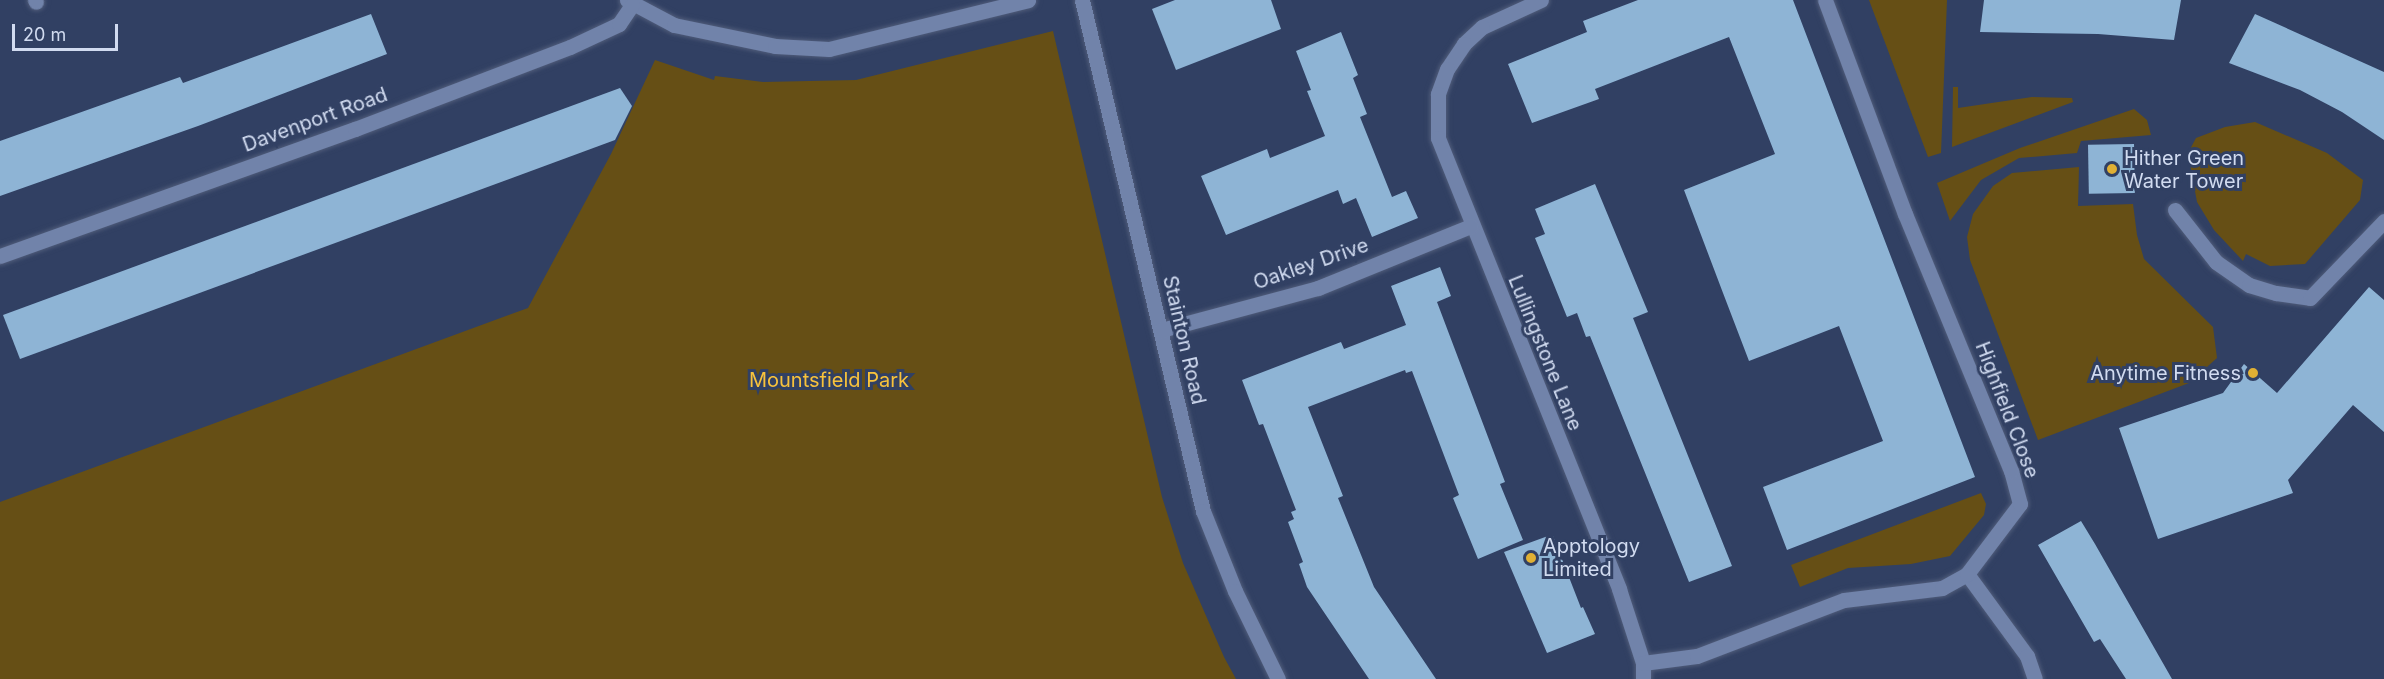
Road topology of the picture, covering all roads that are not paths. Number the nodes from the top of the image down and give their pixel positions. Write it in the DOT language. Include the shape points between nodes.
graph roads {
  1 [pos="1028,0"];
  2 [pos="1082,0"];
  3 [pos="1541,0"];
  4 [pos="1826,0"];
  5 [pos="630,2"];
  6 [pos="2175,210"];
  7 [pos="1471,226"];
  8 [pos="2382,227"];
  9 [pos="0,256"];
  10 [pos="1161,330"];
  11 [pos="1967,574"];
  12 [pos="1643,663"];
  13 [pos="1278,679"];
  14 [pos="1643,679"];
  15 [pos="2035,679"];
  1 -- 5 [label="street" via="829,49 742,41 674,25"];
  2 -- 10 [label="street, Stainton Road"];
  3 -- 7 [label="street, Lullingstone Lane" via="1482,27 1447,69 1438,94 1438,138"];
  4 -- 11 [label="street, Highfield Close" via="1905,214 2011,471 2020,504"];
  5 -- 9 [label="street, Davenport Road" via="619,24 570,47"];
  6 -- 8 [label="street" via="2216,262 2249,285 2310,298"];
  7 -- 10 [label="street, Oakley Drive" via="1318,288"];
  7 -- 12 [label="street, Lullingstone Lane" via="1619,589"];
  10 -- 13 [label="street, Stainton Road" via="1203,511 1235,591"];
  11 -- 12 [label="street, Highfield Close" via="1942,588 1844,600 1697,656"];
  11 -- 15 [label="street" via="2027,656"];
  12 -- 14 [label="street, Lullingstone Lane"];
}
